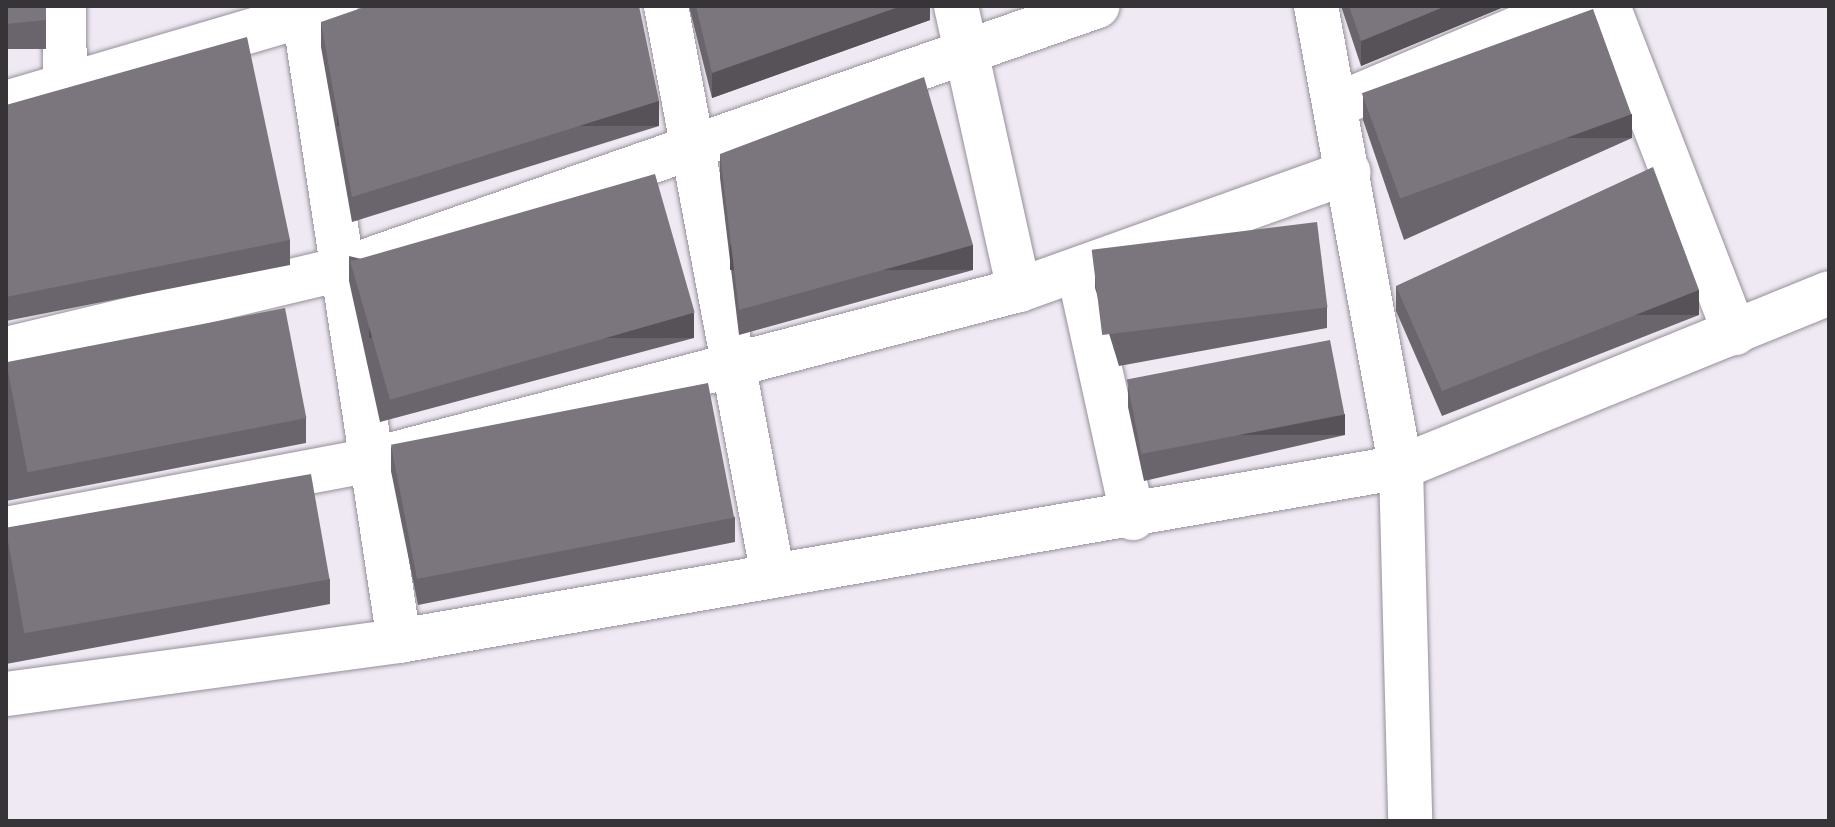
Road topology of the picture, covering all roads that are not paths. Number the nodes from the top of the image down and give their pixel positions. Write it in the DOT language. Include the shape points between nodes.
graph roads {
  1 [pos="64,6"];
  2 [pos="666,6"];
  3 [pos="956,6"];
  4 [pos="1098,6"];
  5 [pos="1316,6"];
  6 [pos="1570,6"];
  7 [pos="1608,6"];
  8 [pos="320,10"];
  9 [pos="968,51"];
  10 [pos="65,86"];
  11 [pos="6,103"];
  12 [pos="1339,104"];
  13 [pos="694,149"];
  14 [pos="1349,172"];
  15 [pos="343,269"];
  16 [pos="1079,273"];
  17 [pos="1019,290"];
  18 [pos="1829,293"];
  19 [pos="1735,333"];
  20 [pos="6,349"];
  21 [pos="732,366"];
  22 [pos="371,460"];
  23 [pos="1401,467"];
  24 [pos="1133,518"];
  25 [pos="6,529"];
  26 [pos="773,576"];
  27 [pos="399,641"];
  28 [pos="6,694"];
  29 [pos="1410,821"];
  1 -- 10 [label="street"];
  2 -- 13 [label="street"];
  3 -- 9 [label="street"];
  4 -- 9 [label="street"];
  5 -- 12 [label="street"];
  6 -- 12 [label="street"];
  7 -- 19 [label="street"];
  8 -- 10 [label="street"];
  8 -- 15 [label="street"];
  9 -- 13 [label="street"];
  9 -- 17 [label="street"];
  10 -- 11 [label="street"];
  12 -- 14 [label="street"];
  13 -- 15 [label="street"];
  13 -- 21 [label="street"];
  14 -- 16 [label="street"];
  14 -- 23 [label="street"];
  15 -- 20 [label="street"];
  15 -- 22 [label="street"];
  16 -- 17 [label="street"];
  16 -- 24 [label="street"];
  17 -- 21 [label="street"];
  18 -- 19 [label="street"];
  19 -- 23 [label="street"];
  21 -- 22 [label="street"];
  21 -- 26 [label="street"];
  22 -- 25 [label="street"];
  22 -- 27 [label="street"];
  23 -- 24 [label="street"];
  23 -- 29 [label="street"];
  24 -- 26 [label="street"];
  26 -- 27 [label="street"];
  27 -- 28 [label="street"];
}
